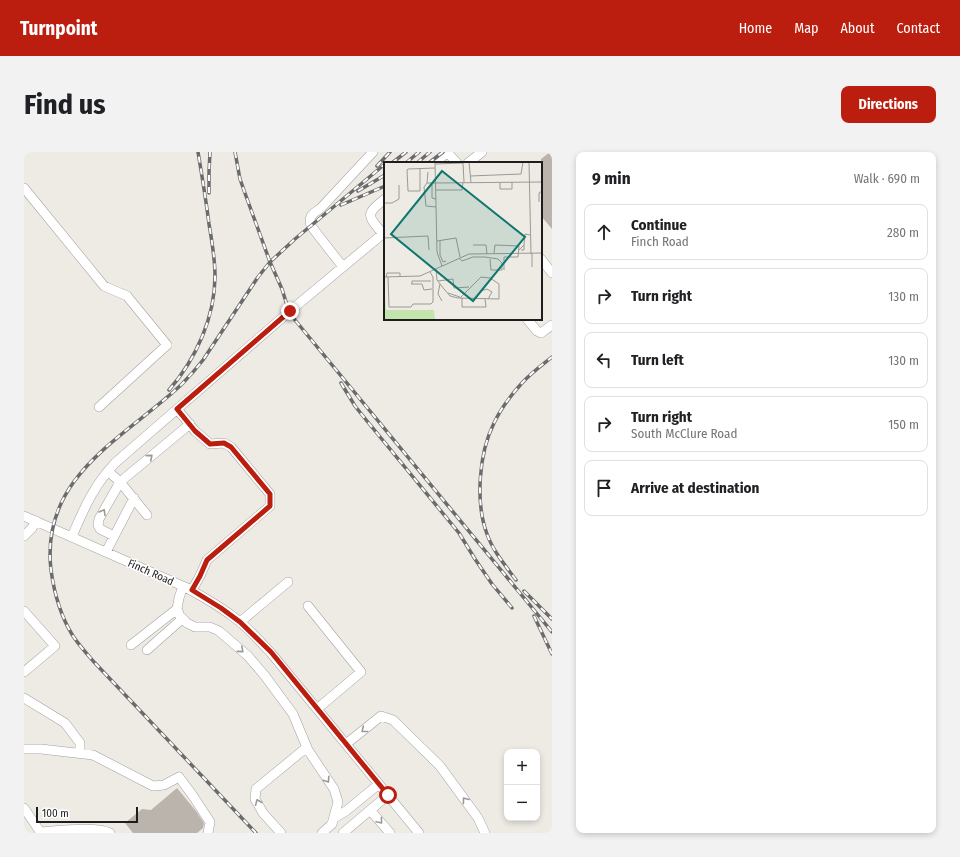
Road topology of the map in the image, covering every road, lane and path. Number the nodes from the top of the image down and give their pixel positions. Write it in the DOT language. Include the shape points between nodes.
graph roads {
  1 [pos="372,152"];
  2 [pos="448,152"];
  3 [pos="482,152"];
  4 [pos="435,162"];
  5 [pos="456,162"];
  6 [pos="469,162"];
  7 [pos="24,188"];
  8 [pos="384,200"];
  9 [pos="384,233"];
  10 [pos="542,260"];
  11 [pos="343,267"];
  12 [pos="552,273"];
  13 [pos="528,320"];
  14 [pos="552,325"];
  15 [pos="99,407"];
  16 [pos="177,409"];
  17 [pos="190,424"];
  18 [pos="108,472"];
  19 [pos="120,482"];
  20 [pos="134,498"];
  21 [pos="147,515"];
  22 [pos="24,516"];
  23 [pos="36,521"];
  24 [pos="24,536"];
  25 [pos="72,536"];
  26 [pos="114,536"];
  27 [pos="106,552"];
  28 [pos="288,582"];
  29 [pos="184,586"];
  30 [pos="192,590"];
  31 [pos="308,606"];
  32 [pos="177,609"];
  33 [pos="24,611"];
  34 [pos="182,619"];
  35 [pos="240,622"];
  36 [pos="131,645"];
  37 [pos="147,650"];
  38 [pos="24,672"];
  39 [pos="24,698"];
  40 [pos="317,709"];
  41 [pos="346,744"];
  42 [pos="307,747"];
  43 [pos="24,749"];
  44 [pos="80,753"];
  45 [pos="379,784"];
  46 [pos="388,795"];
  47 [pos="24,808"];
  48 [pos="370,810"];
  49 [pos="334,818"];
  50 [pos="40,833"];
  51 [pos="110,833"];
  52 [pos="208,833"];
  53 [pos="281,833"];
  54 [pos="322,833"];
  55 [pos="343,833"];
  56 [pos="390,833"];
  57 [pos="419,833"];
  58 [pos="485,833"];
  1 -- 11 [label="street" via="309,220 310,226"];
  2 -- 4 [label="street"];
  2 -- 5 [label="street"];
  3 -- 6 [label="street"];
  7 -- 15 [label="street" via="104,286 127,296 167,345"];
  8 -- 9 [label="street" via="370,216"];
  9 -- 11 [label="street"];
  10 -- 12 [label="street"];
  11 -- 16 [label="street"];
  13 -- 14 [label="street" via="541,333"];
  16 -- 17 [label="street"];
  16 -- 18 [label="street" via="123,455"];
  19 -- 17 [label="street, one-way"];
  17 -- 30 [label="street" via="210,444 224,443 231,447 270,494 270,506 207,560"];
  18 -- 19 [label="street"];
  18 -- 25 [label="street" via="94,491"];
  19 -- 20 [label="street"];
  26 -- 19 [label="street, one-way" via="100,529 98,523"];
  20 -- 21 [label="street"];
  20 -- 26 [label="street"];
  22 -- 23 [label="street, Finch Road"];
  23 -- 24 [label="street"];
  23 -- 25 [label="street, Finch Road"];
  25 -- 27 [label="street, Finch Road"];
  26 -- 27 [label="street"];
  27 -- 29 [label="street, Finch Road"];
  28 -- 35 [label="street"];
  29 -- 30 [label="street, Finch Road"];
  29 -- 32 [label="street"];
  30 -- 35 [label="street, Finch Road"];
  31 -- 40 [label="street" via="361,672"];
  32 -- 34 [label="street"];
  32 -- 36 [label="street"];
  33 -- 38 [label="street" via="55,646"];
  34 -- 37 [label="street"];
  34 -- 42 [label="street, one-way" via="195,627 210,627 219,631 248,656 293,714"];
  35 -- 40 [label="street, Finch Road" via="271,652"];
  39 -- 44 [label="street" via="65,723 80,743"];
  40 -- 41 [label="street, Finch Road"];
  41 -- 45 [label="street, Finch Road"];
  58 -- 41 [label="street, one-way" via="478,818 440,766 393,720 381,716"];
  42 -- 49 [label="street, one-way" via="334,789 338,802"];
  53 -- 42 [label="street, one-way" via="263,813 255,799 256,789"];
  43 -- 44 [label="street"];
  44 -- 52 [label="street" via="94,755 153,786 164,785 179,777 210,822"];
  45 -- 46 [label="street, Finch Road"];
  45 -- 49 [label="street"];
  46 -- 48 [label="street"];
  46 -- 57 [label="street, Finch Road"];
  47 -- 50 [label="street"];
  48 -- 55 [label="street"];
  48 -- 56 [label="street, one-way"];
  49 -- 54 [label="street" via="332,824"];
  50 -- 51 [label="street" via="85,830"];
}
